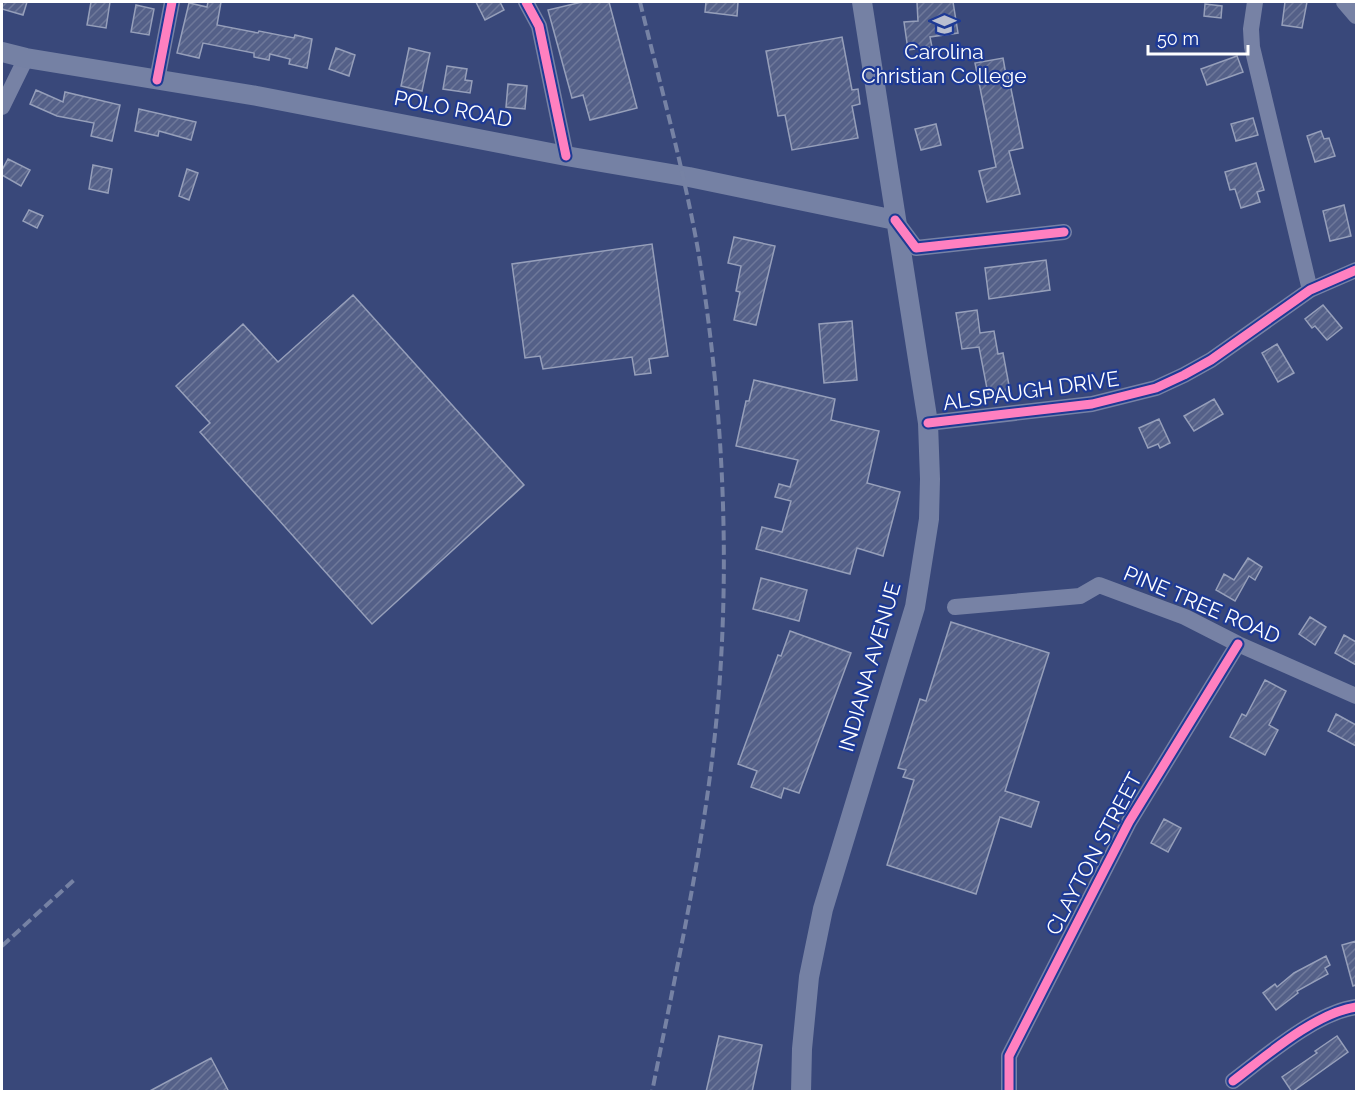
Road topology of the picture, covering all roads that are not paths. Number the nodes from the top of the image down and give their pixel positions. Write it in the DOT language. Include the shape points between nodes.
graph roads {
  1 [pos="172,2"];
  2 [pos="526,2"];
  3 [pos="862,2"];
  4 [pos="1255,2"];
  5 [pos="1344,2"];
  6 [pos="1356,16"];
  7 [pos="2,52"];
  8 [pos="26,58"];
  9 [pos="158,80"];
  10 [pos="2,107"];
  11 [pos="566,156"];
  12 [pos="895,220"];
  13 [pos="1064,232"];
  14 [pos="1356,270"];
  15 [pos="1310,290"];
  16 [pos="928,423"];
  17 [pos="955,607"];
  18 [pos="1238,644"];
  19 [pos="1356,696"];
  20 [pos="1356,1007"];
  21 [pos="1233,1081"];
  22 [pos="801,1092"];
  23 [pos="1009,1092"];
  1 -- 9 [label="street"];
  2 -- 11 [label="street" via="539,26"];
  3 -- 12 [label="main road, INDIANA AVENUE"];
  4 -- 15 [label="street" via="1252,47"];
  5 -- 6 [label="street"];
  7 -- 8 [label="main road, POLO ROAD"];
  8 -- 9 [label="main road, POLO ROAD"];
  8 -- 10 [label="street"];
  9 -- 11 [label="main road, POLO ROAD"];
  11 -- 12 [label="main road, POLO ROAD"];
  12 -- 13 [label="street" via="916,248"];
  12 -- 16 [label="main road, INDIANA AVENUE"];
  14 -- 15 [label="street, ALSPAUGH DRIVE"];
  15 -- 16 [label="street, ALSPAUGH DRIVE" via="1211,360 1156,388 1092,404"];
  16 -- 22 [label="main road, INDIANA AVENUE" via="929,519 915,608 823,909 808,977"];
  17 -- 18 [label="street, PINE TREE ROAD" via="1080,596 1099,585 1185,617"];
  18 -- 19 [label="street, PINE TREE ROAD"];
  18 -- 23 [label="street, CLAYTON STREET" via="1129,822 1014,1046 1009,1056"];
  20 -- 21 [label="street" via="1326,1017 1288,1039"];
}
